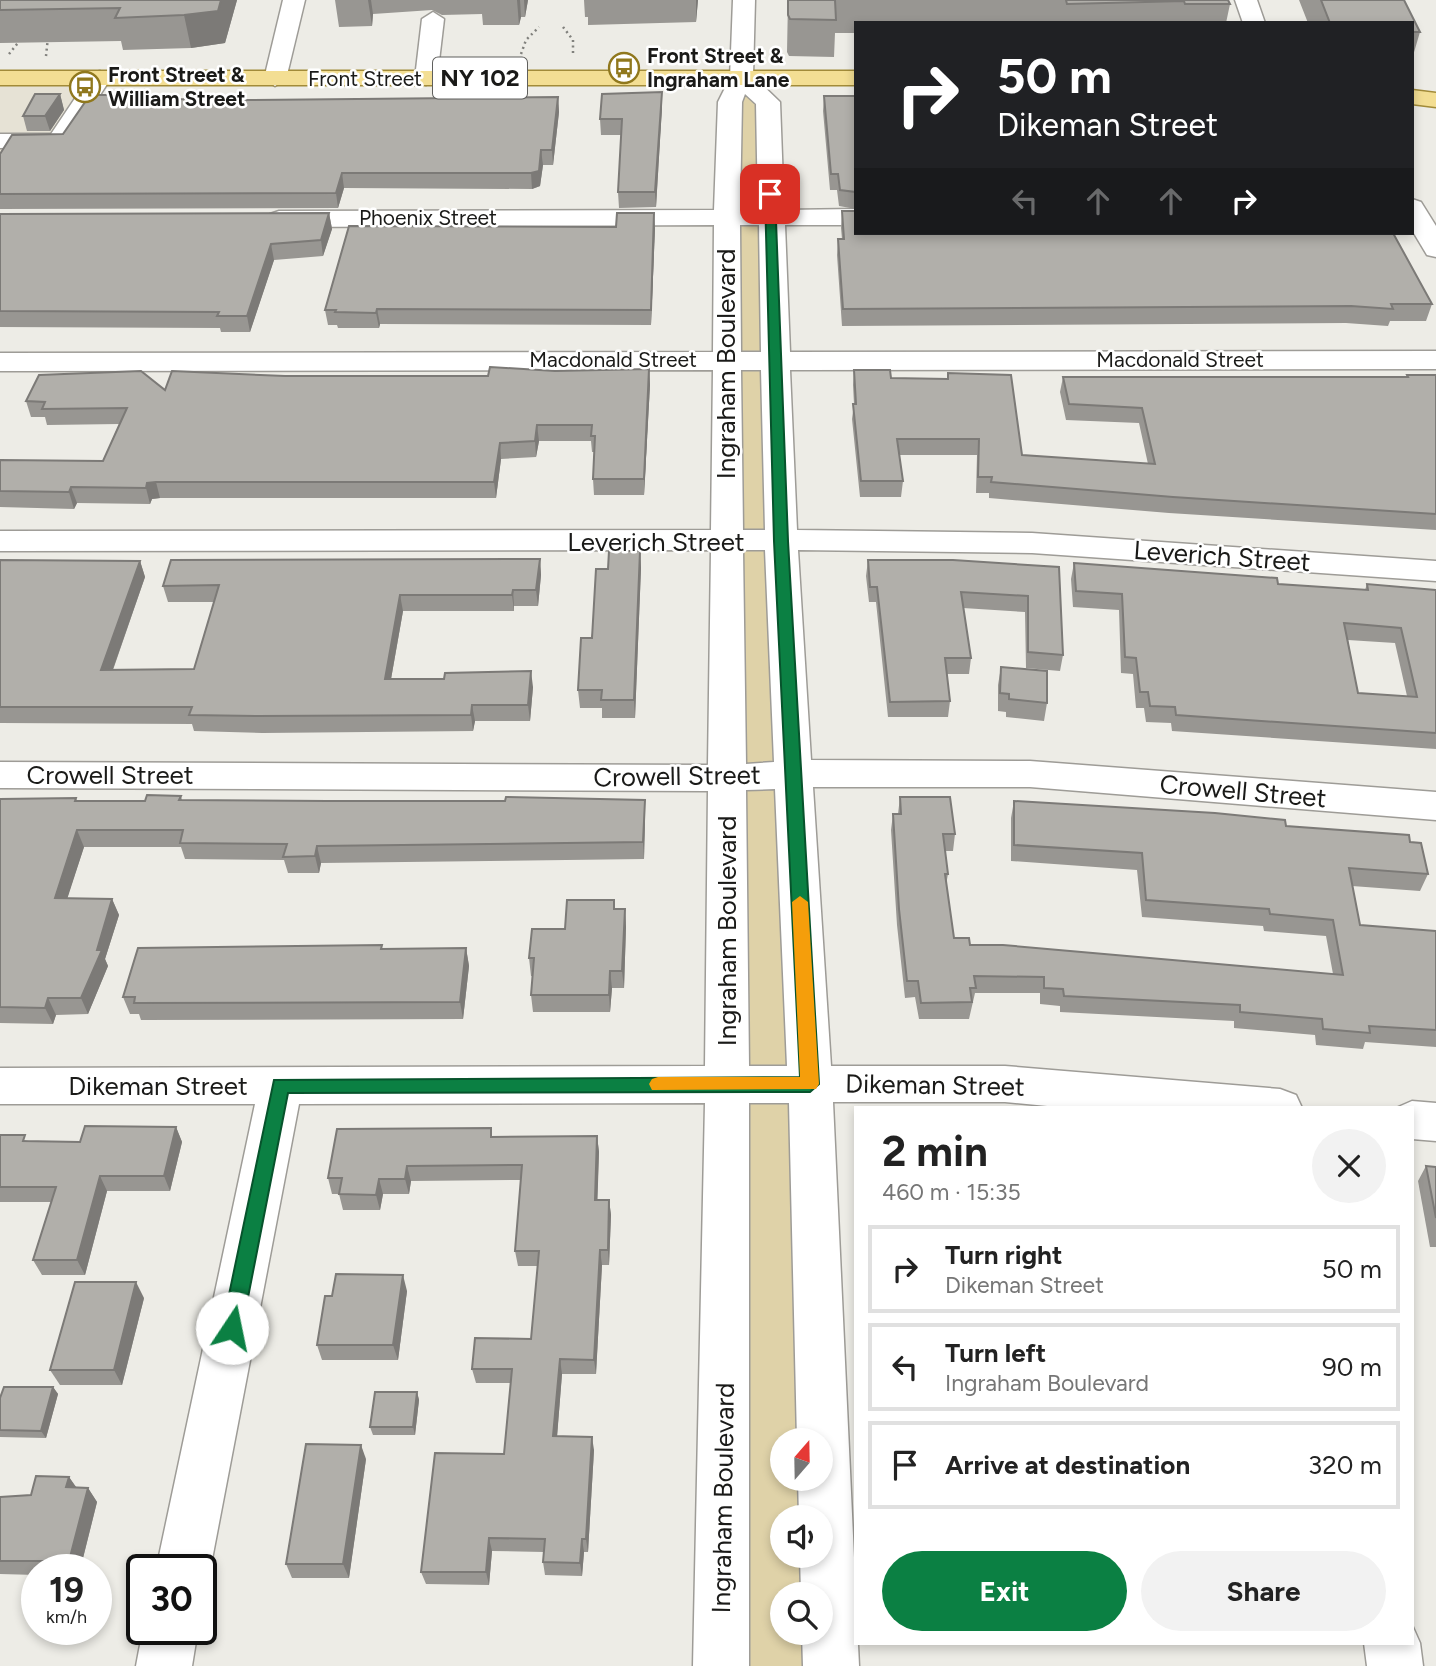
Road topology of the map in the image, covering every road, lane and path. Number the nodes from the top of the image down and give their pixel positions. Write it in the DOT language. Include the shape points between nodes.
graph roads {
  1 [pos="293,0"];
  2 [pos="744,0"];
  3 [pos="1246,0"];
  4 [pos="433,19"];
  5 [pos="1253,21"];
  6 [pos="539,27"];
  7 [pos="563,27"];
  8 [pos="47,31"];
  9 [pos="24,35"];
  10 [pos="573,55"];
  11 [pos="520,57"];
  12 [pos="45,61"];
  13 [pos="3,68"];
  14 [pos="100,78"];
  15 [pos="741,78"];
  16 [pos="854,78"];
  17 [pos="275,79"];
  18 [pos="426,79"];
  19 [pos="1414,97"];
  20 [pos="1436,100"];
  21 [pos="0,141"];
  22 [pos="1414,214"];
  23 [pos="770,217"];
  24 [pos="854,217"];
  25 [pos="727,218"];
  26 [pos="250,219"];
  27 [pos="1436,249"];
  28 [pos="725,360"];
  29 [pos="776,360"];
  30 [pos="1436,360"];
  31 [pos="0,362"];
  32 [pos="0,541"];
  33 [pos="781,541"];
  34 [pos="725,542"];
  35 [pos="1436,571"];
  36 [pos="794,774"];
  37 [pos="0,775"];
  38 [pos="727,778"];
  39 [pos="1436,806"];
  40 [pos="727,1084"];
  41 [pos="810,1084"];
  42 [pos="281,1085"];
  43 [pos="0,1086"];
  44 [pos="1257,1106"];
  45 [pos="1414,1120"];
  46 [pos="1436,1122"];
  47 [pos="186,1554"];
  48 [pos="168,1645"];
  49 [pos="1392,1645"];
  50 [pos="164,1666"];
  51 [pos="721,1666"];
  52 [pos="831,1666"];
  53 [pos="1395,1666"];
  1 -- 17 [label="street"];
  2 -- 15 [label="street"];
  3 -- 5 [label="street"];
  4 -- 18 [label="street"];
  6 -- 11 [label="path" via="526,40"];
  7 -- 10 [label="path" via="573,40"];
  8 -- 12 [label="path"];
  9 -- 13 [label="path"];
  13 -- 14 [label="main road, Front Street / NY 102"];
  14 -- 17 [label="main road, Front Street / NY 102"];
  14 -- 21 [label="street" via="58,141"];
  15 -- 16 [label="main road, Front Street / NY 102"];
  15 -- 18 [label="main road, Front Street / NY 102"];
  15 -- 23 [label="street, Ingraham Boulevard" via="768,102"];
  15 -- 25 [label="street, Ingraham Boulevard" via="730,102"];
  17 -- 18 [label="main road, Front Street / NY 102"];
  19 -- 20 [label="main road"];
  22 -- 27 [label="street"];
  23 -- 24 [label="street, Phoenix Street"];
  23 -- 25 [label="street, Phoenix Street"];
  23 -- 29 [label="street, Ingraham Boulevard"];
  25 -- 26 [label="street, Phoenix Street"];
  25 -- 28 [label="street, Ingraham Boulevard"];
  28 -- 29 [label="street, Macdonald Street"];
  28 -- 31 [label="street, Macdonald Street"];
  28 -- 34 [label="street, Ingraham Boulevard"];
  29 -- 30 [label="street, Macdonald Street"];
  29 -- 33 [label="street, Ingraham Boulevard"];
  32 -- 34 [label="street, Leverich Street"];
  33 -- 34 [label="street, Leverich Street"];
  33 -- 35 [label="street, Leverich Street" via="1032,543"];
  33 -- 36 [label="street, Ingraham Boulevard"];
  34 -- 38 [label="street, Ingraham Boulevard"];
  36 -- 38 [label="street, Crowell Street"];
  36 -- 39 [label="street, Crowell Street" via="1030,774"];
  36 -- 41 [label="street, Ingraham Boulevard"];
  37 -- 38 [label="street, Crowell Street"];
  38 -- 40 [label="street, Ingraham Boulevard"];
  40 -- 41 [label="street, Dikeman Street"];
  40 -- 42 [label="street, Dikeman Street"];
  40 -- 51 [label="street, Ingraham Boulevard"];
  41 -- 44 [label="street, Dikeman Street" via="1005,1084"];
  41 -- 52 [label="street, Ingraham Boulevard"];
  42 -- 43 [label="street, Dikeman Street"];
  42 -- 47 [label="street"];
  45 -- 46 [label="street"];
  48 -- 50 [label="street"];
  49 -- 53 [label="street"];
}
